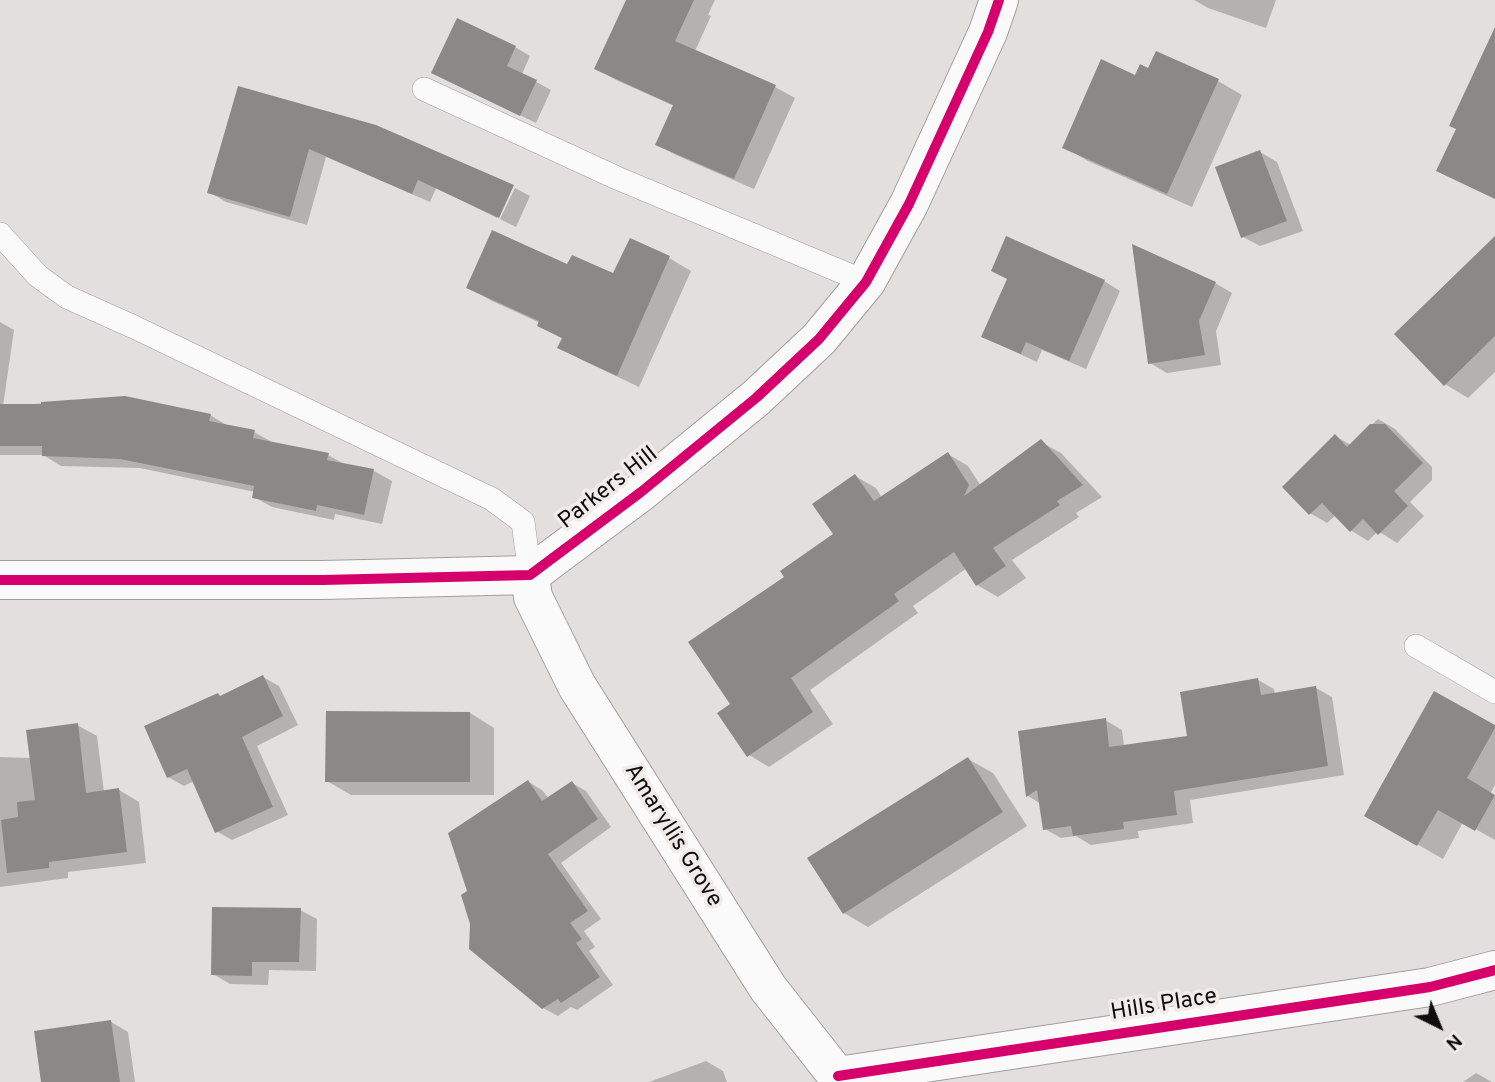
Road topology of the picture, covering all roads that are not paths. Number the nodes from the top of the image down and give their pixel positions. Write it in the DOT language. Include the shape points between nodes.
graph roads {
  1 [pos="999,0"];
  2 [pos="424,89"];
  3 [pos="0,234"];
  4 [pos="866,282"];
  5 [pos="530,575"];
  6 [pos="0,580"];
  7 [pos="1416,646"];
  8 [pos="1495,692"];
  9 [pos="1495,970"];
  10 [pos="840,1079"];
  1 -- 4 [label="street, Parkers Hill" via="909,204"];
  2 -- 4 [label="lane" via="617,178"];
  3 -- 5 [label="lane" via="38,276 67,296 492,499 523,522"];
  4 -- 5 [label="street, Parkers Hill" via="819,339 756,398"];
  5 -- 6 [label="street"];
  5 -- 10 [label="street, Amaryllis Grove" via="533,597 577,686 768,988"];
  7 -- 8 [label="lane"];
  9 -- 10 [label="street, Hills Place" via="1430,987"];
}
